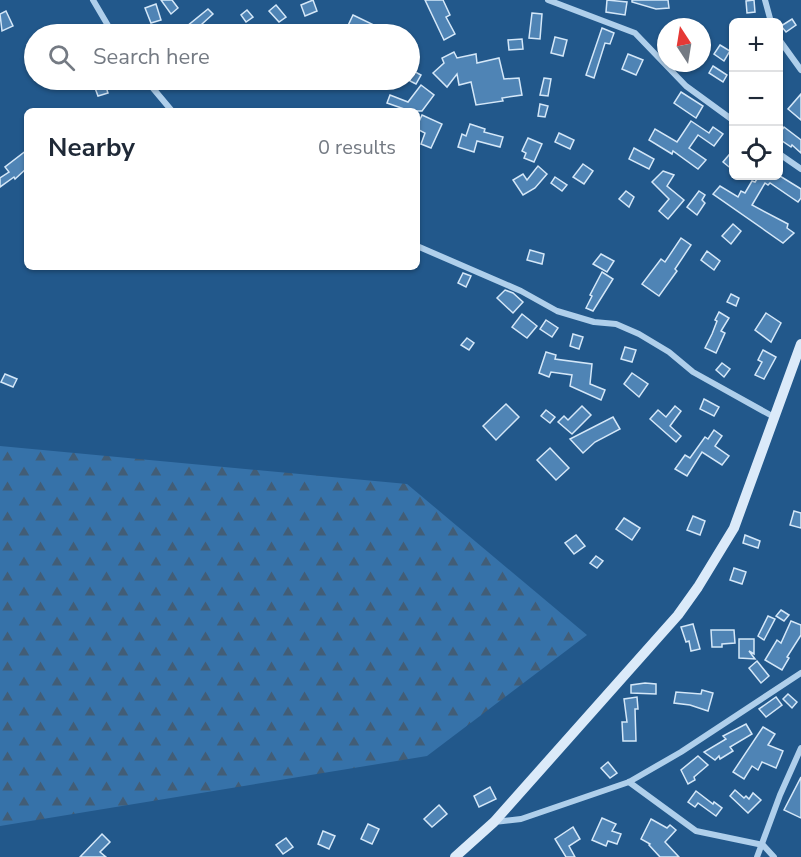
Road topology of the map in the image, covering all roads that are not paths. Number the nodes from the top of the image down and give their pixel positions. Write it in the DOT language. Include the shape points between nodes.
graph roads {
  1 [pos="93,0"];
  2 [pos="548,0"];
  3 [pos="765,0"];
  4 [pos="770,18"];
  5 [pos="107,24"];
  6 [pos="783,45"];
  7 [pos="801,70"];
  8 [pos="154,90"];
  9 [pos="169,108"];
  10 [pos="729,116"];
  11 [pos="783,156"];
  12 [pos="801,169"];
  13 [pos="420,247"];
  14 [pos="800,347"];
  15 [pos="774,417"];
  16 [pos="801,673"];
  17 [pos="801,748"];
  18 [pos="629,782"];
  19 [pos="494,822"];
  20 [pos="763,845"];
  21 [pos="455,857"];
  22 [pos="757,857"];
  23 [pos="774,857"];
  1 -- 5 [label="street"];
  2 -- 10 [label="street" via="635,33 686,86"];
  3 -- 4 [label="street"];
  6 -- 7 [label="street"];
  8 -- 9 [label="street"];
  11 -- 12 [label="street"];
  13 -- 15 [label="street" via="557,311 616,324 639,334 693,372"];
  14 -- 15 [label="street"];
  15 -- 19 [label="street" via="734,528 698,587 678,615"];
  16 -- 18 [label="street" via="681,753"];
  17 -- 20 [label="street"];
  18 -- 19 [label="street" via="521,819"];
  18 -- 20 [label="street" via="696,831"];
  19 -- 21 [label="street"];
  20 -- 22 [label="street"];
  20 -- 23 [label="street"];
}
